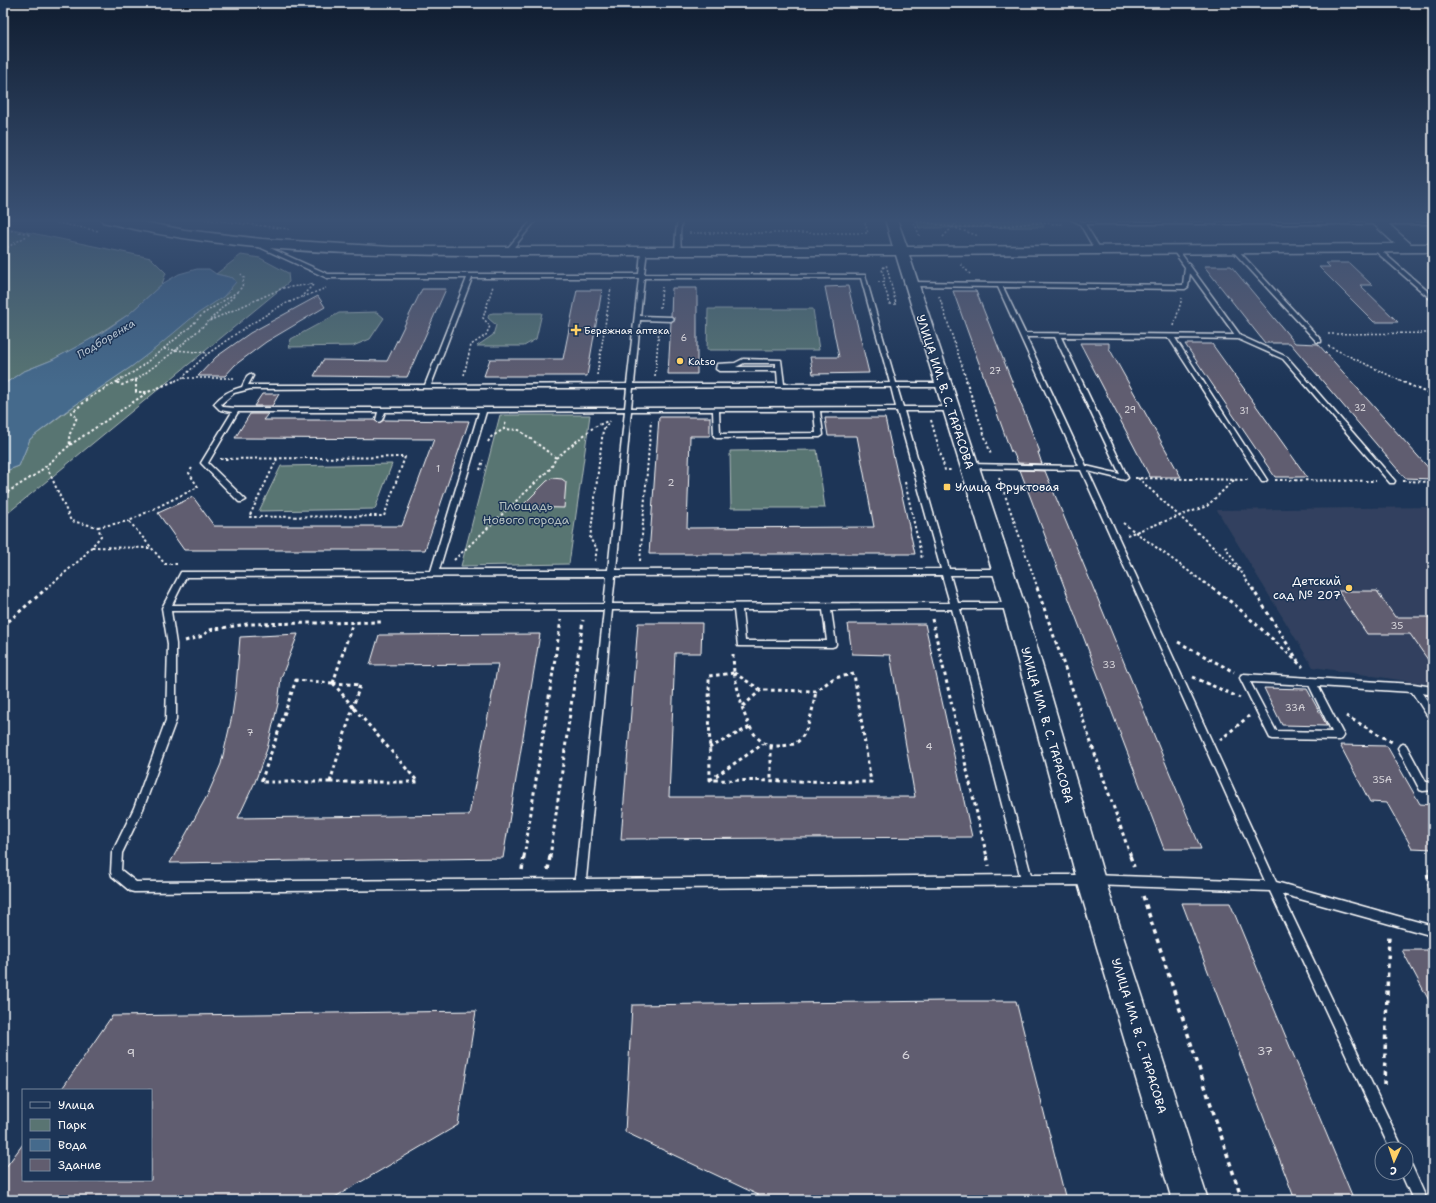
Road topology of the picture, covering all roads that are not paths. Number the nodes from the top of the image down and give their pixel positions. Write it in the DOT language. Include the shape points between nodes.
graph roads {
  1 [pos="325,275"];
  2 [pos="907,275"];
  3 [pos="1187,275"];
  4 [pos="1195,275"];
  5 [pos="1258,275"];
  6 [pos="1406,275"];
  7 [pos="470,276"];
  8 [pos="641,276"];
  9 [pos="911,284"];
  10 [pos="1000,284"];
  11 [pos="1421,288"];
  12 [pos="1433,288"];
  13 [pos="1433,299"];
  14 [pos="637,318"];
  15 [pos="671,318"];
  16 [pos="1023,335"];
  17 [pos="1057,335"];
  18 [pos="1170,336"];
  19 [pos="1239,337"];
  20 [pos="1318,341"];
  21 [pos="780,369"];
  22 [pos="249,377"];
  23 [pos="893,385"];
  24 [pos="943,385"];
  25 [pos="631,386"];
  26 [pos="781,386"];
  27 [pos="427,387"];
  28 [pos="244,388"];
  29 [pos="817,409"];
  30 [pos="951,409"];
  31 [pos="236,410"];
  32 [pos="382,410"];
  33 [pos="483,410"];
  34 [pos="628,410"];
  35 [pos="716,410"];
  36 [pos="900,411"];
  37 [pos="379,420"];
  38 [pos="970,468"];
  39 [pos="1084,468"];
  40 [pos="1264,480"];
  41 [pos="1392,481"];
  42 [pos="242,500"];
  43 [pos="945,572"];
  44 [pos="1003,572"];
  45 [pos="434,573"];
  46 [pos="612,573"];
  47 [pos="827,606"];
  48 [pos="954,606"];
  49 [pos="1014,606"];
  50 [pos="609,607"];
  51 [pos="738,607"];
  52 [pos="166,608"];
  53 [pos="1315,682"];
  54 [pos="1414,688"];
  55 [pos="1433,691"];
  56 [pos="1433,717"];
  57 [pos="1403,748"];
  58 [pos="1433,786"];
  59 [pos="1091,880"];
  60 [pos="1027,881"];
  61 [pos="580,884"];
  62 [pos="1273,886"];
  63 [pos="1433,931"];
  64 [pos="1393,1141"];
  65 [pos="1411,1181"];
  66 [pos="1190,1200"];
  67 [pos="1420,1200"];
  1 -- 7 [label="lane"];
  2 -- 9 [label="main road, УЛИЦА ИМ. В. С. ТАРАСОВА"];
  3 -- 10 [label="lane" via="1185,287"];
  4 -- 19 [label="lane"];
  5 -- 20 [label="lane"];
  6 -- 11 [label="lane"];
  7 -- 8 [label="lane"];
  7 -- 27 [label="lane"];
  8 -- 14 [label="lane"];
  8 -- 23 [label="lane" via="863,276"];
  9 -- 10 [label="lane"];
  9 -- 24 [label="main road, УЛИЦА ИМ. В. С. ТАРАСОВА"];
  10 -- 16 [label="lane"];
  11 -- 12 [label="lane"];
  11 -- 13 [label="lane"];
  14 -- 15 [label="lane"];
  14 -- 25 [label="lane"];
  16 -- 17 [label="lane"];
  16 -- 39 [label="lane"];
  17 -- 18 [label="lane"];
  17 -- 39 [label="lane" via="1125,478"];
  18 -- 19 [label="lane"];
  18 -- 40 [label="lane"];
  19 -- 41 [label="lane" via="1285,358"];
  21 -- 21 [label="lane" via="779,362 743,361 736,365 719,364 719,369"];
  21 -- 26 [label="lane"];
  22 -- 28 [label="lane"];
  23 -- 24 [label="lane"];
  23 -- 26 [label="lane"];
  23 -- 36 [label="lane"];
  24 -- 30 [label="main road, УЛИЦА ИМ. В. С. ТАРАСОВА"];
  25 -- 26 [label="lane"];
  25 -- 27 [label="lane"];
  25 -- 34 [label="lane"];
  27 -- 28 [label="lane"];
  28 -- 31 [label="lane" via="237,389 218,404 222,409"];
  29 -- 35 [label="lane"];
  29 -- 35 [label="lane" via="820,435 717,436"];
  29 -- 36 [label="lane"];
  30 -- 36 [label="lane"];
  30 -- 38 [label="main road, УЛИЦА ИМ. В. С. ТАРАСОВА"];
  31 -- 32 [label="lane"];
  31 -- 42 [label="lane" via="204,463"];
  32 -- 33 [label="lane"];
  32 -- 37 [label="lane"];
  33 -- 34 [label="lane"];
  33 -- 45 [label="lane"];
  34 -- 35 [label="lane"];
  34 -- 46 [label="lane"];
  36 -- 43 [label="lane"];
  38 -- 39 [label="lane"];
  38 -- 44 [label="main road, УЛИЦА ИМ. В. С. ТАРАСОВА"];
  39 -- 62 [label="lane"];
  43 -- 44 [label="lane"];
  43 -- 46 [label="lane"];
  43 -- 48 [label="lane"];
  44 -- 49 [label="main road, УЛИЦА ИМ. В. С. ТАРАСОВА"];
  45 -- 46 [label="lane"];
  45 -- 52 [label="lane" via="184,574"];
  46 -- 50 [label="lane"];
  47 -- 48 [label="lane"];
  47 -- 51 [label="lane"];
  47 -- 51 [label="lane" via="832,644 741,644"];
  48 -- 49 [label="lane"];
  48 -- 60 [label="lane"];
  49 -- 59 [label="main road, УЛИЦА ИМ. В. С. ТАРАСОВА"];
  50 -- 51 [label="lane"];
  50 -- 52 [label="lane"];
  50 -- 61 [label="lane"];
  52 -- 61 [label="lane" via="172,644 171,720 138,809 117,853 116,872 134,886"];
  53 -- 53 [label="lane" via="1322,703 1339,736 1273,736 1244,678"];
  53 -- 54 [label="lane"];
  54 -- 55 [label="lane"];
  54 -- 56 [label="lane"];
  57 -- 58 [label="lane" via="1423,787"];
  59 -- 60 [label="lane"];
  59 -- 62 [label="lane"];
  59 -- 66 [label="main road, УЛИЦА ИМ. В. С. ТАРАСОВА"];
  60 -- 61 [label="lane"];
  62 -- 63 [label="lane"];
  62 -- 64 [label="lane"];
  65 -- 67 [label="lane"];
}
